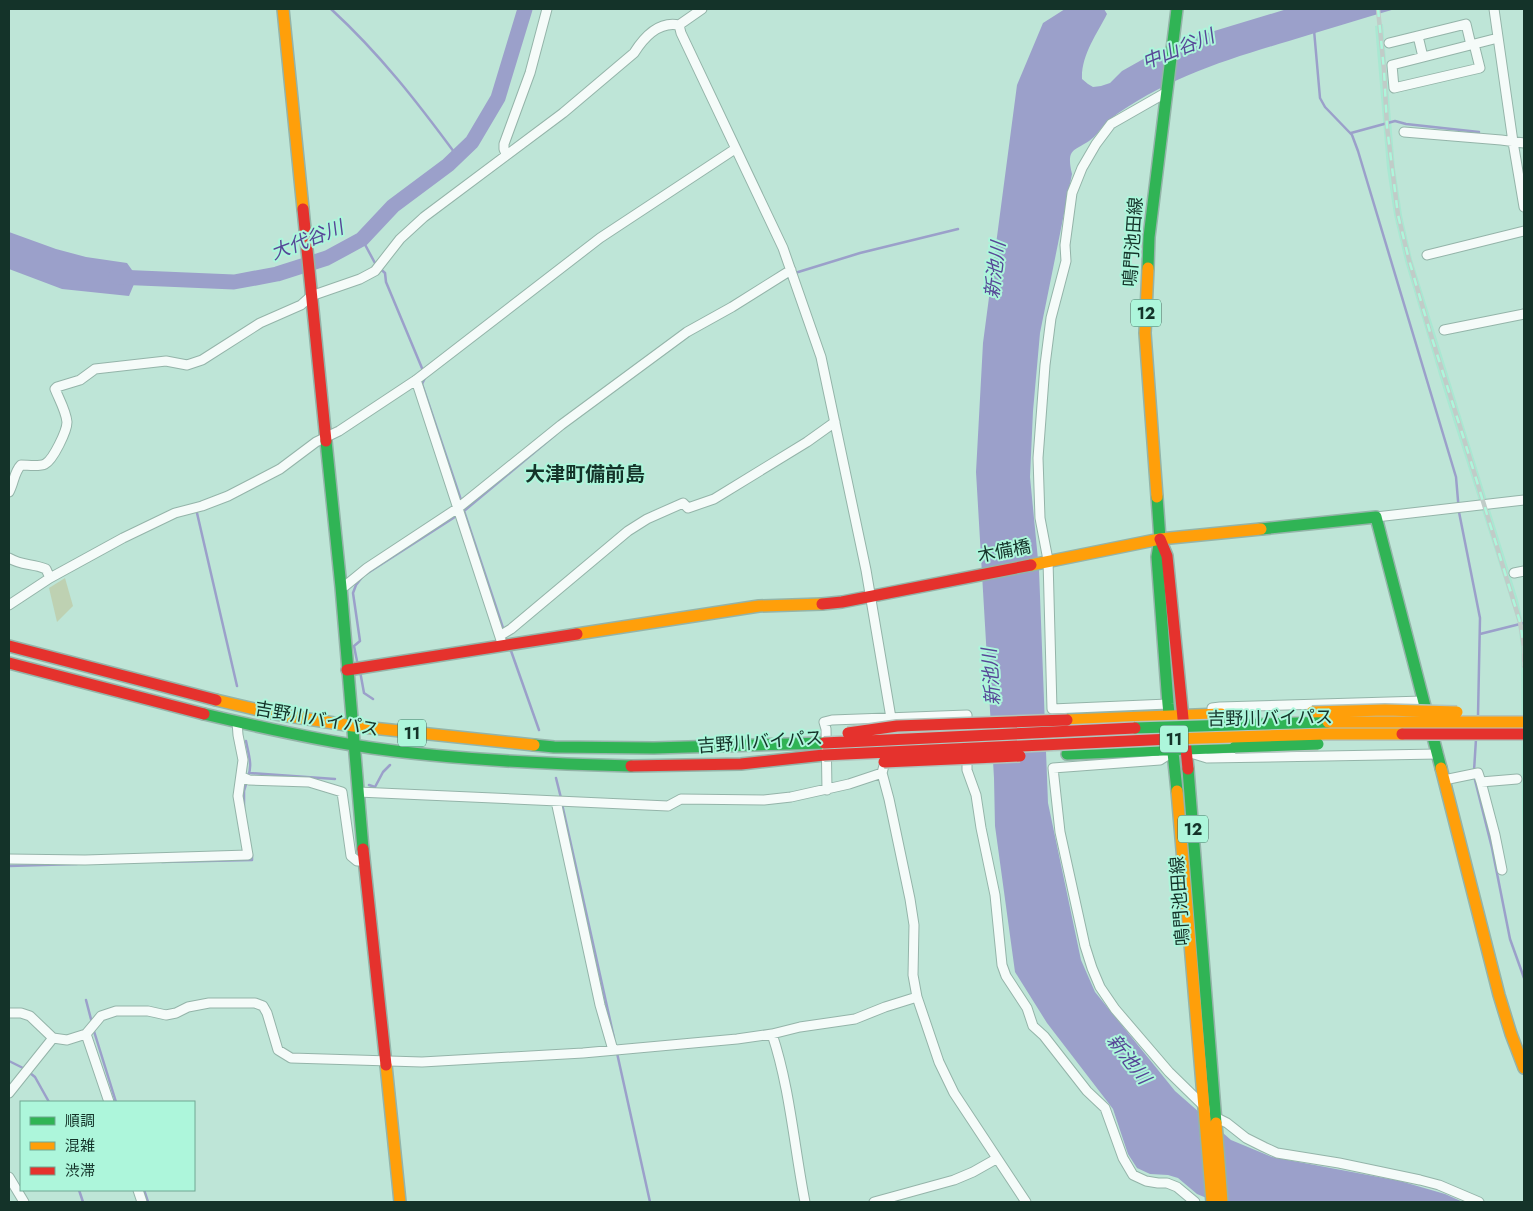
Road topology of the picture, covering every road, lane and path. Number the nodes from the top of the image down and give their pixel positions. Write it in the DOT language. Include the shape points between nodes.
graph roads {
  1 [pos="283,9"];
  2 [pos="547,9"];
  3 [pos="702,9"];
  4 [pos="1177,9"];
  5 [pos="1494,9"];
  6 [pos="680,25"];
  7 [pos="1418,36"];
  8 [pos="1498,38"];
  9 [pos="1389,43"];
  10 [pos="1472,45"];
  11 [pos="1423,57"];
  12 [pos="1167,89"];
  13 [pos="1404,132"];
  14 [pos="1513,142"];
  15 [pos="1524,143"];
  16 [pos="736,149"];
  17 [pos="506,154"];
  18 [pos="1524,207"];
  19 [pos="1524,231"];
  20 [pos="1427,256"];
  21 [pos="791,270"];
  22 [pos="311,291"];
  23 [pos="1524,314"];
  24 [pos="1444,330"];
  25 [pos="416,380"];
  26 [pos="835,422"];
  27 [pos="326,436"];
  28 [pos="9,492"];
  29 [pos="1524,500"];
  30 [pos="458,508"];
  31 [pos="1376,517"];
  32 [pos="1160,539"];
  33 [pos="9,558"];
  34 [pos="1045,561"];
  35 [pos="1524,571"];
  36 [pos="1514,573"];
  37 [pos="50,578"];
  38 [pos="341,587"];
  39 [pos="870,595"];
  40 [pos="9,605"];
  41 [pos="501,640"];
  42 [pos="9,646"];
  43 [pos="9,663"];
  44 [pos="347,670"];
  45 [pos="1423,701"];
  46 [pos="1169,709"];
  47 [pos="1182,714"];
  48 [pos="1524,714"];
  49 [pos="891,718"];
  50 [pos="237,722"];
  51 [pos="1524,722"];
  52 [pos="353,726"];
  53 [pos="1524,734"];
  54 [pos="824,739"];
  55 [pos="1524,741"];
  56 [pos="354,745"];
  57 [pos="1187,751"];
  58 [pos="1174,752"];
  59 [pos="1438,754"];
  60 [pos="824,758"];
  61 [pos="882,773"];
  62 [pos="245,778"];
  63 [pos="1517,779"];
  64 [pos="1444,780"];
  65 [pos="1481,782"];
  66 [pos="827,790"];
  67 [pos="358,792"];
  68 [pos="556,801"];
  69 [pos="9,859"];
  70 [pos="364,861"];
  71 [pos="1502,870"];
  72 [pos="917,997"];
  73 [pos="9,1013"];
  74 [pos="86,1034"];
  75 [pos="772,1034"];
  76 [pos="53,1038"];
  77 [pos="613,1050"];
  78 [pos="386,1060"];
  79 [pos="1524,1068"];
  80 [pos="9,1093"];
  81 [pos="109,1101"];
  82 [pos="1204,1109"];
  83 [pos="1215,1119"];
  84 [pos="996,1159"];
  85 [pos="9,1177"];
  86 [pos="24,1202"];
  87 [pos="400,1202"];
  88 [pos="805,1202"];
  89 [pos="874,1202"];
  90 [pos="1026,1202"];
  91 [pos="1195,1202"];
  92 [pos="1212,1202"];
  93 [pos="1222,1202"];
  94 [pos="1479,1202"];
  1 -- 22 [label="main road"];
  2 -- 17 [label="street" via="530,73 504,144"];
  3 -- 6 [label="street"];
  4 -- 12 [label="main road, 鳴門池田線 / 12"];
  5 -- 8 [label="street"];
  6 -- 16 [label="street"];
  6 -- 17 [label="street" via="671,23 653,31 634,53 594,87"];
  7 -- 9 [label="street"];
  7 -- 10 [label="street" via="1466,24"];
  7 -- 11 [label="street"];
  8 -- 10 [label="street"];
  8 -- 14 [label="street"];
  10 -- 11 [label="street"];
  10 -- 11 [label="street" via="1480,68 1394,88 1392,65"];
  12 -- 32 [label="main road, 鳴門池田線 / 12" via="1149,237 1145,333"];
  12 -- 34 [label="street" via="1111,124 1082,168 1072,193 1066,261 1051,318 1044,365 1038,458"];
  13 -- 14 [label="street"];
  14 -- 15 [label="street"];
  14 -- 18 [label="street"];
  16 -- 21 [label="street"];
  16 -- 25 [label="street" via="600,238"];
  17 -- 22 [label="street" via="424,217 400,239 375,271 360,279"];
  19 -- 20 [label="street"];
  21 -- 26 [label="street" via="821,357"];
  21 -- 30 [label="street" via="687,332 561,425"];
  22 -- 27 [label="main road"];
  22 -- 28 [label="street" via="301,305 260,323 202,360 187,365 166,361 95,369 80,380 55,388 66,416 64,434 44,465 21,465 17,469"];
  23 -- 24 [label="street"];
  25 -- 27 [label="street" via="339,431"];
  25 -- 30 [label="street"];
  26 -- 39 [label="street"];
  26 -- 41 [label="street" via="714,499 688,508 683,503 628,531"];
  27 -- 37 [label="street" via="280,469 228,496 176,513"];
  27 -- 38 [label="main road"];
  29 -- 31 [label="street"];
  30 -- 38 [label="street"];
  30 -- 41 [label="street"];
  31 -- 32 [label="main road, 木備橋"];
  31 -- 45 [label="main road"];
  32 -- 34 [label="main road, 木備橋"];
  32 -- 46 [label="main road, 鳴門池田線 / 12" via="1157,558"];
  32 -- 47 [label="main road, 鳴門池田線 / 12" via="1167,556"];
  33 -- 37 [label="street" via="19,564 46,569"];
  34 -- 39 [label="main road, 木備橋"];
  34 -- 46 [label="street" via="1052,709"];
  35 -- 36 [label="street"];
  37 -- 40 [label="street"];
  38 -- 44 [label="main road"];
  39 -- 41 [label="main road, 木備橋" via="842,602 759,606"];
  39 -- 49 [label="street"];
  41 -- 44 [label="main road, 木備橋"];
  42 -- 52 [label="main road, 吉野川バイパス / 11" via="276,714"];
  43 -- 50 [label="main road, 吉野川バイパス / 11"];
  44 -- 52 [label="main road"];
  45 -- 47 [label="street" via="1220,707"];
  45 -- 59 [label="main road"];
  46 -- 47 [label="main road"];
  46 -- 54 [label="main road, 11, bridge" via="1067,720 897,726"];
  46 -- 58 [label="main road, 鳴門池田線 / 12"];
  47 -- 48 [label="main road, bridge" via="1385,710"];
  47 -- 57 [label="main road, 鳴門池田線 / 12"];
  49 -- 61 [label="street"];
  49 -- 66 [label="street" via="824,722"];
  49 -- 91 [label="street" via="966,715 967,770 976,795 995,895 1006,976 1033,1026 1105,1108 1123,1158 1133,1175 1146,1181 1168,1183"];
  50 -- 56 [label="main road, 吉野川バイパス / 11"];
  50 -- 62 [label="street"];
  51 -- 54 [label="main road, 吉野川バイパス / 11, bridge" via="1325,722"];
  52 -- 54 [label="main road, 吉野川バイパス / 11" via="554,747 654,748 788,744"];
  52 -- 56 [label="main road"];
  53 -- 60 [label="main road, 吉野川バイパス / 11, bridge" via="1208,737"];
  55 -- 57 [label="main road, bridge" via="1386,742"];
  56 -- 60 [label="main road, 吉野川バイパス / 11" via="448,757 593,765 741,764"];
  56 -- 67 [label="main road"];
  57 -- 58 [label="main road"];
  57 -- 59 [label="street" via="1207,758"];
  57 -- 83 [label="main road, 鳴門池田線 / 12"];
  58 -- 60 [label="main road, bridge" via="1152,750 918,762"];
  58 -- 82 [label="main road, 鳴門池田線 / 12"];
  58 -- 82 [label="street" via="1160,760 1057,767 1053,768 1053,773 1060,832 1085,946 1100,987 1115,1009"];
  59 -- 64 [label="main road"];
  61 -- 66 [label="street"];
  61 -- 72 [label="street" via="910,898 914,925 912,975"];
  62 -- 69 [label="street" via="238,796 248,855"];
  62 -- 70 [label="street" via="308,782 342,792 351,856 357,861"];
  63 -- 65 [label="street"];
  64 -- 65 [label="street" via="1478,772"];
  64 -- 79 [label="main road" via="1499,995"];
  65 -- 71 [label="street"];
  66 -- 68 [label="street" via="764,800 681,799 668,806"];
  67 -- 68 [label="street"];
  67 -- 70 [label="main road"];
  68 -- 77 [label="street" via="600,1005"];
  70 -- 78 [label="main road"];
  72 -- 75 [label="street" via="855,1019"];
  72 -- 84 [label="street" via="945,1076"];
  73 -- 76 [label="street" via="30,1016"];
  74 -- 76 [label="street" via="67,1040"];
  74 -- 78 [label="street" via="100,1016 116,1011 148,1011 166,1015 209,1003 255,1003 263,1006 267,1013 278,1050 291,1058"];
  74 -- 81 [label="street"];
  75 -- 77 [label="street"];
  75 -- 88 [label="street" via="788,1099"];
  76 -- 80 [label="street"];
  77 -- 78 [label="street" via="422,1062"];
  78 -- 87 [label="main road"];
  82 -- 83 [label="street"];
  82 -- 92 [label="main road, 鳴門池田線 / 12"];
  83 -- 93 [label="main road, 鳴門池田線 / 12"];
  83 -- 94 [label="street" via="1277,1153 1339,1162 1420,1180"];
  84 -- 89 [label="street" via="954,1180"];
  84 -- 90 [label="street"];
  85 -- 86 [label="street"];
}
